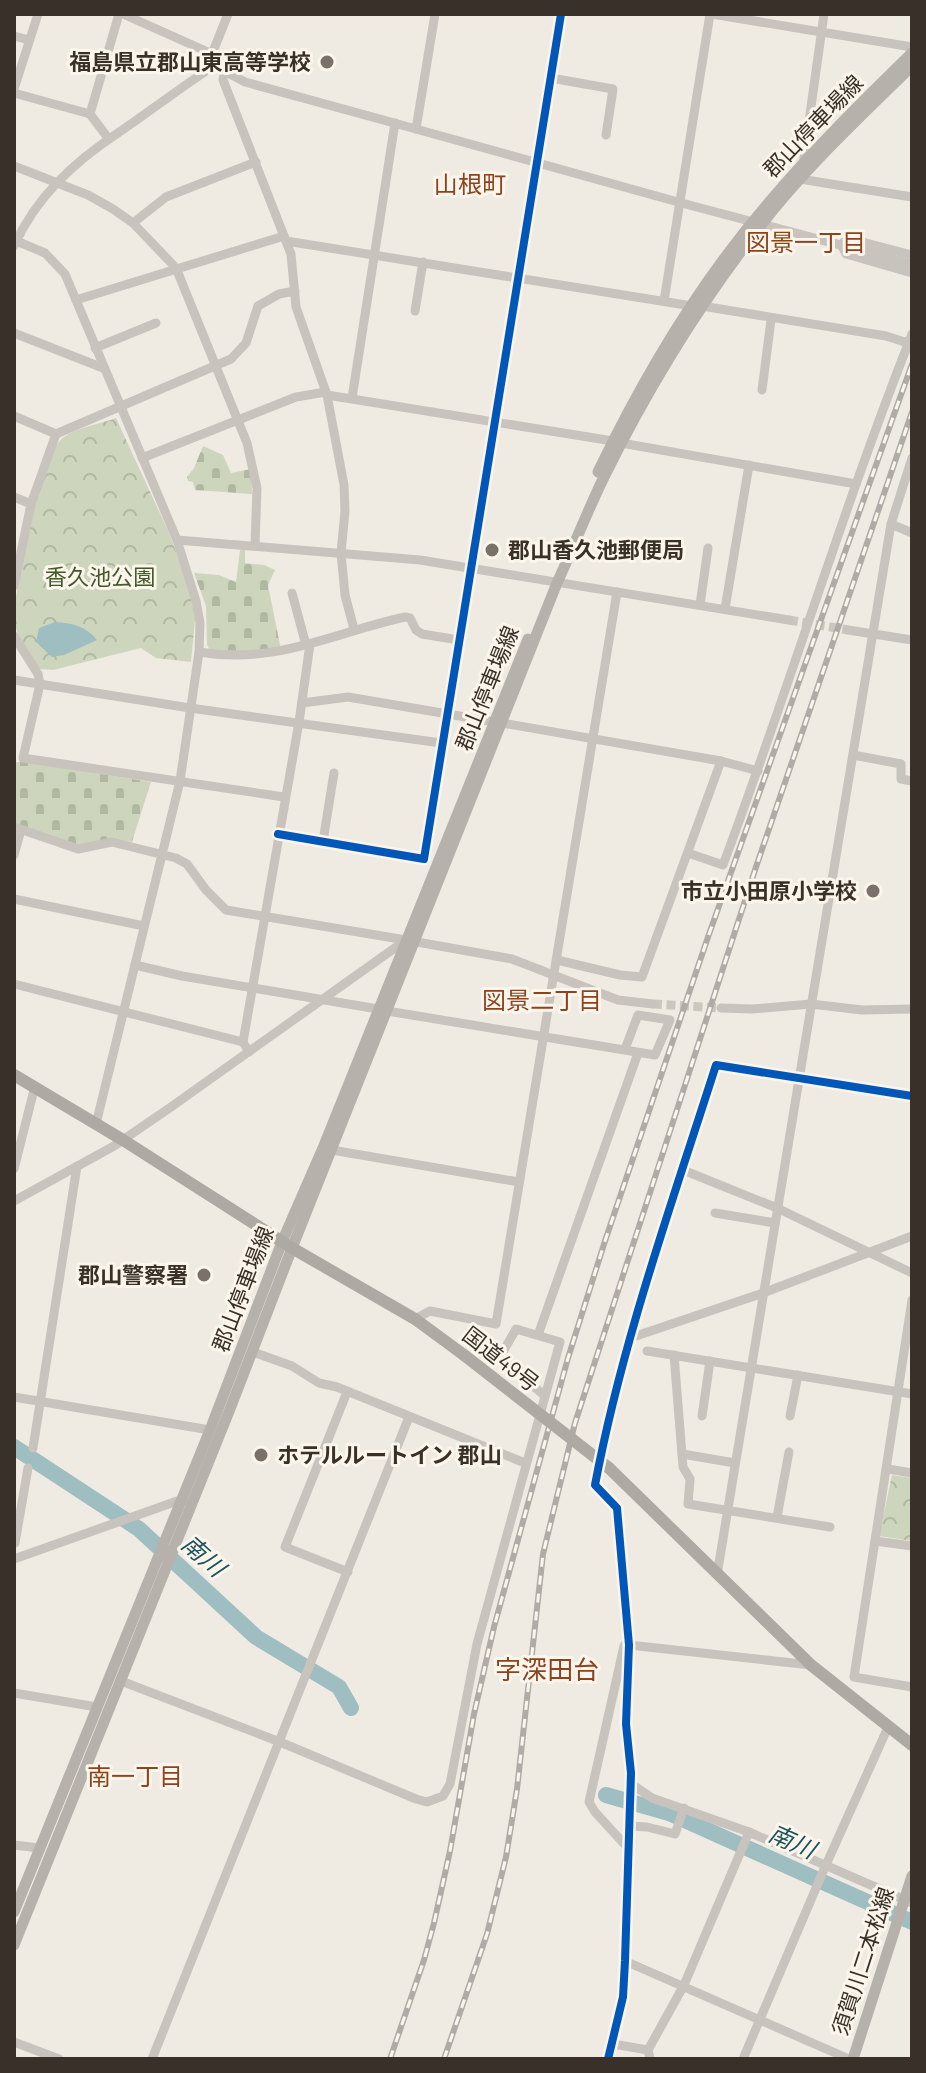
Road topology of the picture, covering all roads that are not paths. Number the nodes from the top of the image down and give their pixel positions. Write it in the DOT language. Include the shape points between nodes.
graph roads {
  1 [pos="38,14"];
  2 [pos="121,14"];
  3 [pos="228,14"];
  4 [pos="435,14"];
  5 [pos="561,14"];
  6 [pos="711,14"];
  7 [pos="824,14"];
  8 [pos="821,33"];
  9 [pos="14,36"];
  10 [pos="29,40"];
  11 [pos="912,50"];
  12 [pos="219,61"];
  13 [pos="912,66"];
  14 [pos="551,78"];
  15 [pos="14,91"];
  16 [pos="90,114"];
  17 [pos="395,123"];
  18 [pos="416,129"];
  19 [pos="606,135"];
  20 [pos="108,138"];
  21 [pos="256,162"];
  22 [pos="536,163"];
  23 [pos="803,164"];
  24 [pos="14,166"];
  25 [pos="800,179"];
  26 [pos="57,182"];
  27 [pos="912,197"];
  28 [pos="678,202"];
  29 [pos="133,223"];
  30 [pos="757,223"];
  31 [pos="285,239"];
  32 [pos="15,242"];
  33 [pos="842,246"];
  34 [pos="374,254"];
  35 [pos="912,255"];
  36 [pos="423,262"];
  37 [pos="912,264"];
  38 [pos="176,268"];
  39 [pos="912,273"];
  40 [pos="518,277"];
  41 [pos="295,291"];
  42 [pos="76,300"];
  43 [pos="664,301"];
  44 [pos="697,306"];
  45 [pos="415,311"];
  46 [pos="771,320"];
  47 [pos="156,323"];
  48 [pos="14,333"];
  49 [pos="910,338"];
  50 [pos="95,348"];
  51 [pos="215,366"];
  52 [pos="103,368"];
  53 [pos="762,390"];
  54 [pos="327,394"];
  55 [pos="352,398"];
  56 [pos="120,406"];
  57 [pos="14,416"];
  58 [pos="237,420"];
  59 [pos="495,422"];
  60 [pos="56,434"];
  61 [pos="617,442"];
  62 [pos="142,458"];
  63 [pos="912,458"];
  64 [pos="749,465"];
  65 [pos="856,484"];
  66 [pos="901,489"];
  67 [pos="912,491"];
  68 [pos="14,497"];
  69 [pos="31,504"];
  70 [pos="891,524"];
  71 [pos="912,533"];
  72 [pos="177,540"];
  73 [pos="255,545"];
  74 [pos="708,548"];
  75 [pos="341,553"];
  76 [pos="471,568"];
  77 [pos="554,582"];
  78 [pos="14,586"];
  79 [pos="617,592"];
  80 [pos="292,593"];
  81 [pos="700,605"];
  82 [pos="725,609"];
  83 [pos="789,620"];
  84 [pos="354,629"];
  85 [pos="848,630"];
  86 [pos="873,633"];
  87 [pos="14,636"];
  88 [pos="459,640"];
  89 [pos="912,640"];
  90 [pos="308,645"];
  91 [pos="199,652"];
  92 [pos="14,680"];
  93 [pos="40,684"];
  94 [pos="302,703"];
  95 [pos="190,708"];
  96 [pos="447,714"];
  97 [pos="299,722"];
  98 [pos="498,722"];
  99 [pos="592,737"];
  100 [pos="441,743"];
  101 [pos="853,755"];
  102 [pos="19,758"];
  103 [pos="721,761"];
  104 [pos="758,771"];
  105 [pos="334,773"];
  106 [pos="180,781"];
  107 [pos="912,781"];
  108 [pos="284,797"];
  109 [pos="17,828"];
  110 [pos="278,834"];
  111 [pos="323,841"];
  112 [pos="164,853"];
  113 [pos="688,853"];
  114 [pos="14,855"];
  115 [pos="14,899"];
  116 [pos="266,916"];
  117 [pos="144,926"];
  118 [pos="410,941"];
  119 [pos="557,960"];
  120 [pos="135,965"];
  121 [pos="554,974"];
  122 [pos="14,984"];
  123 [pos="253,989"];
  124 [pos="322,1000"];
  125 [pos="653,1004"];
  126 [pos="811,1004"];
  127 [pos="721,1008"];
  128 [pos="912,1009"];
  129 [pos="382,1010"];
  130 [pos="124,1012"];
  131 [pos="544,1037"];
  132 [pos="246,1047"];
  133 [pos="625,1049"];
  134 [pos="638,1053"];
  135 [pos="14,1075"];
  136 [pos="800,1078"];
  137 [pos="35,1086"];
  138 [pos="912,1096"];
  139 [pos="96,1124"];
  140 [pos="123,1140"];
  141 [pos="327,1150"];
  142 [pos="77,1166"];
  143 [pos="14,1169"];
  144 [pos="683,1170"];
  145 [pos="519,1182"];
  146 [pos="14,1201"];
  147 [pos="777,1208"];
  148 [pos="715,1213"];
  149 [pos="775,1223"];
  150 [pos="912,1236"];
  151 [pos="287,1245"];
  152 [pos="870,1251"];
  153 [pos="912,1273"];
  154 [pos="763,1293"];
  155 [pos="912,1300"];
  156 [pos="415,1319"];
  157 [pos="538,1335"];
  158 [pos="630,1338"];
  159 [pos="647,1351"];
  160 [pos="253,1352"];
  161 [pos="674,1355"];
  162 [pos="710,1361"];
  163 [pos="752,1368"];
  164 [pos="798,1375"];
  165 [pos="347,1392"];
  166 [pos="899,1392"];
  167 [pos="912,1394"];
  168 [pos="545,1396"];
  169 [pos="14,1397"];
  170 [pos="41,1402"];
  171 [pos="702,1416"];
  172 [pos="790,1416"];
  173 [pos="409,1417"];
  174 [pos="210,1430"];
  175 [pos="33,1448"];
  176 [pos="789,1452"];
  177 [pos="682,1454"];
  178 [pos="525,1463"];
  179 [pos="735,1463"];
  180 [pos="28,1468"];
  181 [pos="888,1469"];
  182 [pos="912,1473"];
  183 [pos="186,1502"];
  184 [pos="727,1510"];
  185 [pos="777,1517"];
  186 [pos="830,1527"];
  187 [pos="875,1541"];
  188 [pos="15,1543"];
  189 [pos="912,1546"];
  190 [pos="33,1552"];
  191 [pos="14,1559"];
  192 [pos="348,1572"];
  193 [pos="717,1575"];
  194 [pos="629,1643"];
  195 [pos="811,1665"];
  196 [pos="121,1681"];
  197 [pos="912,1687"];
  198 [pos="14,1693"];
  199 [pos="97,1707"];
  200 [pos="889,1725"];
  201 [pos="280,1742"];
  202 [pos="912,1745"];
  203 [pos="630,1783"];
  204 [pos="683,1811"];
  205 [pos="628,1826"];
  206 [pos="748,1834"];
  207 [pos="14,1845"];
  208 [pos="627,1847"];
  209 [pos="39,1848"];
  210 [pos="824,1868"];
  211 [pos="912,1876"];
  212 [pos="906,1902"];
  213 [pos="14,1912"];
  214 [pos="14,1945"];
  215 [pos="625,1961"];
  216 [pos="684,1985"];
  217 [pos="761,2020"];
  218 [pos="14,2042"];
  219 [pos="613,2044"];
  220 [pos="649,2055"];
  221 [pos="59,2059"];
  222 [pos="152,2059"];
  223 [pos="608,2059"];
  224 [pos="743,2059"];
  225 [pos="851,2059"];
  1 -- 10 [label="street"];
  2 -- 12 [label="street"];
  2 -- 16 [label="street"];
  3 -- 12 [label="street"];
  4 -- 18 [label="street"];
  5 -- 14 [label="street"];
  6 -- 8 [label="street"];
  6 -- 28 [label="street"];
  7 -- 8 [label="street"];
  8 -- 11 [label="street"];
  8 -- 23 [label="street"];
  9 -- 10 [label="street"];
  10 -- 15 [label="street"];
  11 -- 23 [label="main road, 郡山停車場線"];
  12 -- 17 [label="street" via="245,82"];
  12 -- 20 [label="street"];
  12 -- 21 [label="street"];
  13 -- 25 [label="main road, 郡山停車場線"];
  14 -- 19 [label="street" via="613,89"];
  14 -- 22 [label="street"];
  15 -- 16 [label="street"];
  16 -- 20 [label="street"];
  17 -- 18 [label="street"];
  17 -- 34 [label="street"];
  18 -- 22 [label="street"];
  20 -- 26 [label="street"];
  21 -- 29 [label="street" via="166,197"];
  21 -- 31 [label="street"];
  22 -- 28 [label="street"];
  22 -- 40 [label="street"];
  23 -- 30 [label="main road, 郡山停車場線"];
  24 -- 26 [label="street"];
  25 -- 27 [label="street"];
  25 -- 30 [label="main road, 郡山停車場線"];
  26 -- 29 [label="street"];
  26 -- 32 [label="street"];
  28 -- 30 [label="street"];
  28 -- 43 [label="street"];
  29 -- 38 [label="street"];
  30 -- 33 [label="street"];
  30 -- 44 [label="main road, 郡山停車場線"];
  31 -- 34 [label="street"];
  31 -- 38 [label="street"];
  31 -- 41 [label="street"];
  32 -- 42 [label="street" via="55,261"];
  33 -- 35 [label="street" via="851,239"];
  33 -- 37 [label="street"];
  33 -- 39 [label="street" via="846,254"];
  34 -- 36 [label="street"];
  34 -- 55 [label="street"];
  36 -- 40 [label="street"];
  36 -- 45 [label="street"];
  38 -- 42 [label="street"];
  38 -- 51 [label="street"];
  40 -- 43 [label="street"];
  40 -- 59 [label="street"];
  41 -- 51 [label="street" via="258,306 242,350"];
  41 -- 54 [label="street"];
  42 -- 50 [label="street"];
  43 -- 44 [label="street"];
  44 -- 46 [label="street"];
  44 -- 61 [label="main road, 郡山停車場線" via="667,343"];
  46 -- 49 [label="street"];
  46 -- 53 [label="street"];
  47 -- 50 [label="street"];
  48 -- 52 [label="street"];
  49 -- 65 [label="street"];
  50 -- 52 [label="street"];
  51 -- 56 [label="street"];
  51 -- 58 [label="street"];
  52 -- 56 [label="street"];
  54 -- 55 [label="street"];
  54 -- 58 [label="street" via="296,397"];
  54 -- 75 [label="street" via="344,485"];
  55 -- 59 [label="street"];
  56 -- 60 [label="street"];
  56 -- 62 [label="street"];
  57 -- 60 [label="street"];
  58 -- 62 [label="street"];
  58 -- 73 [label="street" via="257,488"];
  59 -- 61 [label="street"];
  59 -- 76 [label="street"];
  60 -- 69 [label="street"];
  61 -- 64 [label="street"];
  61 -- 77 [label="main road, 郡山停車場線"];
  62 -- 72 [label="street"];
  63 -- 66 [label="street"];
  64 -- 65 [label="street"];
  64 -- 82 [label="street"];
  65 -- 104 [label="street"];
  66 -- 67 [label="street"];
  66 -- 70 [label="street"];
  68 -- 69 [label="street"];
  69 -- 78 [label="street"];
  70 -- 71 [label="street"];
  70 -- 86 [label="street"];
  72 -- 73 [label="street"];
  72 -- 91 [label="street" via="196,601"];
  73 -- 75 [label="street"];
  74 -- 81 [label="street"];
  75 -- 76 [label="street"];
  75 -- 84 [label="street"];
  76 -- 77 [label="street"];
  76 -- 88 [label="street"];
  77 -- 79 [label="street"];
  77 -- 98 [label="main road, 郡山停車場線"];
  79 -- 81 [label="street"];
  79 -- 99 [label="street"];
  80 -- 90 [label="street"];
  81 -- 82 [label="street"];
  82 -- 83 [label="street"];
  84 -- 88 [label="street" via="405,617 422,634"];
  84 -- 90 [label="street"];
  85 -- 86 [label="street"];
  86 -- 89 [label="street"];
  86 -- 101 [label="street"];
  87 -- 93 [label="street"];
  88 -- 96 [label="street"];
  90 -- 91 [label="street" via="249,656"];
  90 -- 94 [label="street"];
  91 -- 95 [label="street"];
  92 -- 93 [label="street"];
  93 -- 95 [label="street"];
  93 -- 102 [label="street"];
  94 -- 96 [label="street" via="348,697"];
  94 -- 97 [label="street"];
  95 -- 97 [label="street"];
  95 -- 106 [label="street"];
  96 -- 98 [label="street"];
  96 -- 100 [label="street"];
  97 -- 100 [label="street"];
  97 -- 108 [label="street"];
  98 -- 99 [label="street"];
  98 -- 118 [label="main road, 郡山停車場線"];
  99 -- 103 [label="street"];
  99 -- 119 [label="street"];
  100 -- 111 [label="street" via="424,859"];
  101 -- 107 [label="street" via="901,764 901,779"];
  101 -- 126 [label="street"];
  102 -- 106 [label="street"];
  103 -- 104 [label="street"];
  103 -- 113 [label="street"];
  104 -- 113 [label="street" via="723,865"];
  105 -- 111 [label="street"];
  106 -- 108 [label="street"];
  106 -- 112 [label="street"];
  108 -- 110 [label="street"];
  109 -- 112 [label="street" via="78,849 112,842"];
  109 -- 114 [label="street"];
  110 -- 111 [label="street"];
  110 -- 116 [label="street"];
  112 -- 116 [label="street" via="187,864 226,910"];
  112 -- 117 [label="street"];
  113 -- 119 [label="street" via="642,977"];
  115 -- 117 [label="street"];
  116 -- 118 [label="street"];
  116 -- 123 [label="street"];
  117 -- 120 [label="street"];
  118 -- 121 [label="street" via="512,959"];
  118 -- 124 [label="street"];
  118 -- 129 [label="main road, 郡山停車場線"];
  119 -- 121 [label="street"];
  120 -- 123 [label="street"];
  120 -- 130 [label="street"];
  121 -- 125 [label="street" via="618,1000"];
  121 -- 131 [label="street"];
  122 -- 130 [label="street"];
  123 -- 124 [label="street"];
  123 -- 132 [label="street"];
  124 -- 129 [label="street"];
  124 -- 132 [label="street"];
  126 -- 127 [label="street"];
  126 -- 128 [label="street"];
  126 -- 136 [label="street"];
  129 -- 131 [label="street"];
  129 -- 141 [label="main road, 郡山停車場線"];
  130 -- 132 [label="street"];
  130 -- 139 [label="street"];
  131 -- 133 [label="street"];
  131 -- 145 [label="street"];
  132 -- 140 [label="street"];
  133 -- 134 [label="street"];
  133 -- 134 [label="street" via="638,1015 670,1020 655,1055"];
  134 -- 157 [label="street"];
  135 -- 137 [label="highway, 国道49号"];
  136 -- 138 [label="street"];
  136 -- 144 [label="street" via="716,1065"];
  136 -- 147 [label="street"];
  137 -- 139 [label="highway, 国道49号"];
  137 -- 143 [label="street"];
  139 -- 140 [label="highway, 国道49号"];
  140 -- 142 [label="street"];
  140 -- 151 [label="highway, 国道49号"];
  141 -- 145 [label="street"];
  141 -- 151 [label="main road, 郡山停車場線"];
  142 -- 146 [label="street"];
  142 -- 170 [label="street"];
  144 -- 147 [label="street"];
  144 -- 158 [label="street"];
  145 -- 156 [label="street" via="496,1324 430,1311"];
  147 -- 149 [label="street"];
  147 -- 152 [label="street"];
  148 -- 149 [label="street"];
  149 -- 154 [label="street"];
  150 -- 152 [label="street"];
  151 -- 156 [label="highway, 国道49号"];
  151 -- 160 [label="main road, 郡山停車場線"];
  151 -- 174 [label="main road, 郡山停車場線"];
  152 -- 153 [label="street"];
  152 -- 154 [label="street"];
  154 -- 158 [label="street"];
  154 -- 163 [label="street"];
  155 -- 166 [label="street"];
  156 -- 193 [label="highway, 国道49号, bridge" via="609,1468"];
  157 -- 168 [label="street" via="560,1342"];
  157 -- 168 [label="street" via="516,1329 500,1357"];
  158 -- 194 [label="street" via="595,1485 617,1508"];
  159 -- 161 [label="street"];
  160 -- 165 [label="street"];
  160 -- 183 [label="main road, 郡山停車場線"];
  161 -- 162 [label="street"];
  161 -- 177 [label="street"];
  162 -- 163 [label="street"];
  162 -- 171 [label="street"];
  163 -- 164 [label="street"];
  163 -- 179 [label="street"];
  164 -- 166 [label="street"];
  164 -- 172 [label="street"];
  165 -- 173 [label="street"];
  165 -- 192 [label="street" via="285,1547"];
  166 -- 167 [label="street"];
  166 -- 181 [label="street"];
  168 -- 178 [label="street"];
  169 -- 170 [label="street"];
  170 -- 174 [label="street"];
  170 -- 175 [label="street"];
  173 -- 178 [label="street"];
  173 -- 192 [label="street"];
  174 -- 183 [label="main road, 郡山停車場線"];
  176 -- 185 [label="street"];
  177 -- 179 [label="street"];
  177 -- 184 [label="street" via="690,1479 688,1504"];
  178 -- 201 [label="street" via="443,1796 427,1802 416,1799"];
  179 -- 184 [label="street"];
  180 -- 188 [label="street"];
  181 -- 182 [label="street"];
  181 -- 187 [label="street"];
  183 -- 190 [label="street"];
  183 -- 196 [label="main road, 郡山停車場線" via="174,1549"];
  183 -- 199 [label="main road, 郡山停車場線" via="163,1542"];
  184 -- 185 [label="street"];
  184 -- 193 [label="street"];
  185 -- 186 [label="street"];
  187 -- 189 [label="street"];
  187 -- 197 [label="street" via="854,1677"];
  188 -- 190 [label="street"];
  190 -- 191 [label="street"];
  192 -- 201 [label="street"];
  193 -- 195 [label="highway, 国道49号"];
  194 -- 195 [label="street"];
  194 -- 203 [label="street"];
  194 -- 208 [label="street" via="624,1646 589,1797 595,1812"];
  195 -- 200 [label="highway, 国道49号"];
  196 -- 201 [label="street"];
  196 -- 214 [label="main road"];
  198 -- 199 [label="street"];
  199 -- 209 [label="main road"];
  200 -- 202 [label="highway, 国道49号"];
  200 -- 210 [label="street"];
  201 -- 222 [label="street"];
  203 -- 204 [label="street"];
  203 -- 205 [label="street"];
  204 -- 205 [label="street" via="675,1834"];
  204 -- 206 [label="street"];
  205 -- 208 [label="street"];
  206 -- 210 [label="street"];
  206 -- 216 [label="street"];
  207 -- 209 [label="street"];
  208 -- 215 [label="street"];
  209 -- 213 [label="main road"];
  210 -- 212 [label="street"];
  210 -- 217 [label="street"];
  211 -- 212 [label="main road, 須賀川二本松線"];
  212 -- 225 [label="main road, 須賀川二本松線"];
  215 -- 216 [label="street"];
  215 -- 219 [label="street"];
  216 -- 217 [label="street"];
  216 -- 220 [label="street"];
  217 -- 224 [label="street"];
  217 -- 225 [label="street"];
  218 -- 221 [label="street"];
  219 -- 220 [label="street"];
  219 -- 223 [label="street"];
}
